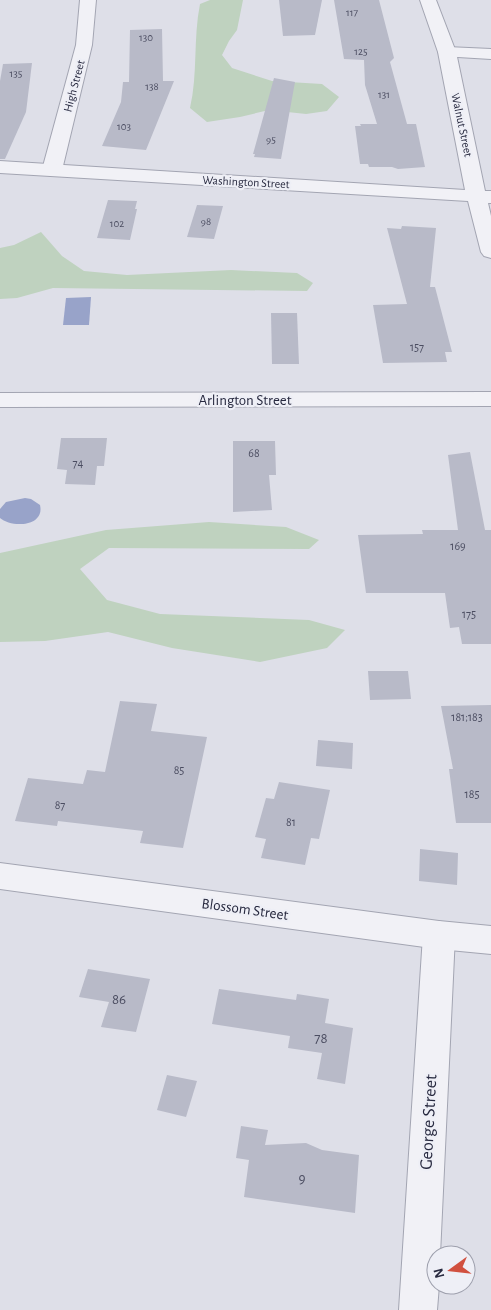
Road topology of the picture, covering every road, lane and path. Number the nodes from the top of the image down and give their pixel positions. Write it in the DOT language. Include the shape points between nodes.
graph roads {
  1 [pos="88,0"];
  2 [pos="428,0"];
  3 [pos="447,52"];
  4 [pos="491,54"];
  5 [pos="0,167"];
  6 [pos="52,170"];
  7 [pos="484,197"];
  8 [pos="491,252"];
  9 [pos="491,399"];
  10 [pos="0,400"];
  11 [pos="0,876"];
  12 [pos="439,935"];
  13 [pos="491,940"];
  14 [pos="418,1310"];
  1 -- 6 [label="street, High Street" via="84,45"];
  2 -- 3 [label="street, Walnut Street"];
  3 -- 4 [label="street"];
  3 -- 7 [label="street, Walnut Street"];
  5 -- 6 [label="street, Washington Street"];
  6 -- 7 [label="street, Washington Street"];
  7 -- 8 [label="street, Walnut Street"];
  9 -- 10 [label="street, Arlington Street"];
  11 -- 12 [label="street, Blossom Street"];
  12 -- 13 [label="street, Blossom Street"];
  12 -- 14 [label="street, George Street"];
}
